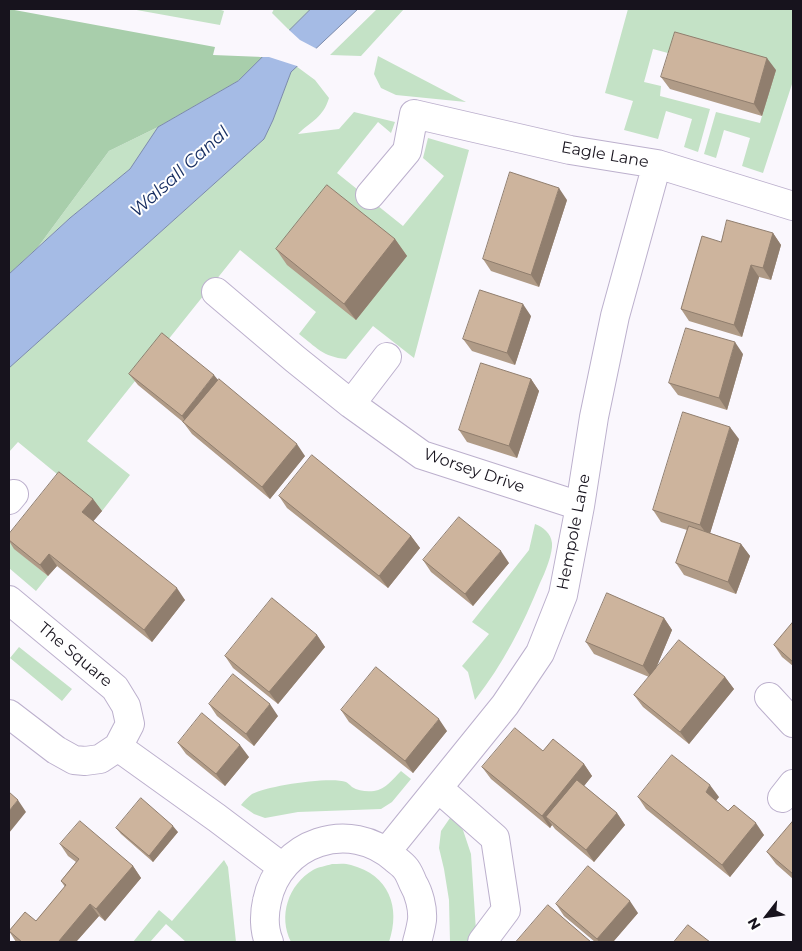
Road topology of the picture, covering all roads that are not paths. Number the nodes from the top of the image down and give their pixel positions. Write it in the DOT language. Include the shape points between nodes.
graph roads {
  1 [pos="657,164"];
  2 [pos="370,195"];
  3 [pos="793,206"];
  4 [pos="216,292"];
  5 [pos="387,357"];
  6 [pos="351,404"];
  7 [pos="580,506"];
  8 [pos="9,600"];
  9 [pos="768,697"];
  10 [pos="9,714"];
  11 [pos="793,723"];
  12 [pos="118,747"];
  13 [pos="438,788"];
  14 [pos="387,851"];
  15 [pos="282,867"];
  16 [pos="270,942"];
  17 [pos="418,942"];
  18 [pos="482,942"];
  1 -- 2 [label="street, Eagle Lane" via="570,150 414,114 407,151"];
  1 -- 3 [label="street, Eagle Lane"];
  1 -- 7 [label="street, Hempole Lane" via="615,316"];
  4 -- 6 [label="street, Worsey Drive"];
  5 -- 6 [label="street"];
  6 -- 7 [label="street, Worsey Drive" via="422,455"];
  7 -- 13 [label="street, Hempole Lane" via="563,595 540,653 505,705"];
  8 -- 12 [label="street, The Square" via="115,688 126,706 130,724"];
  9 -- 11 [label="street"];
  10 -- 12 [label="street" via="74,760 100,759"];
  12 -- 15 [label="street"];
  13 -- 14 [label="street, Hempole Lane"];
  13 -- 18 [label="street" via="495,838 506,910"];
  14 -- 15 [label="street" via="366,841 343,838 320,842 299,851"];
  14 -- 17 [label="street" via="406,869 418,893 422,919"];
  15 -- 16 [label="street" via="270,889 264,913"];
}
